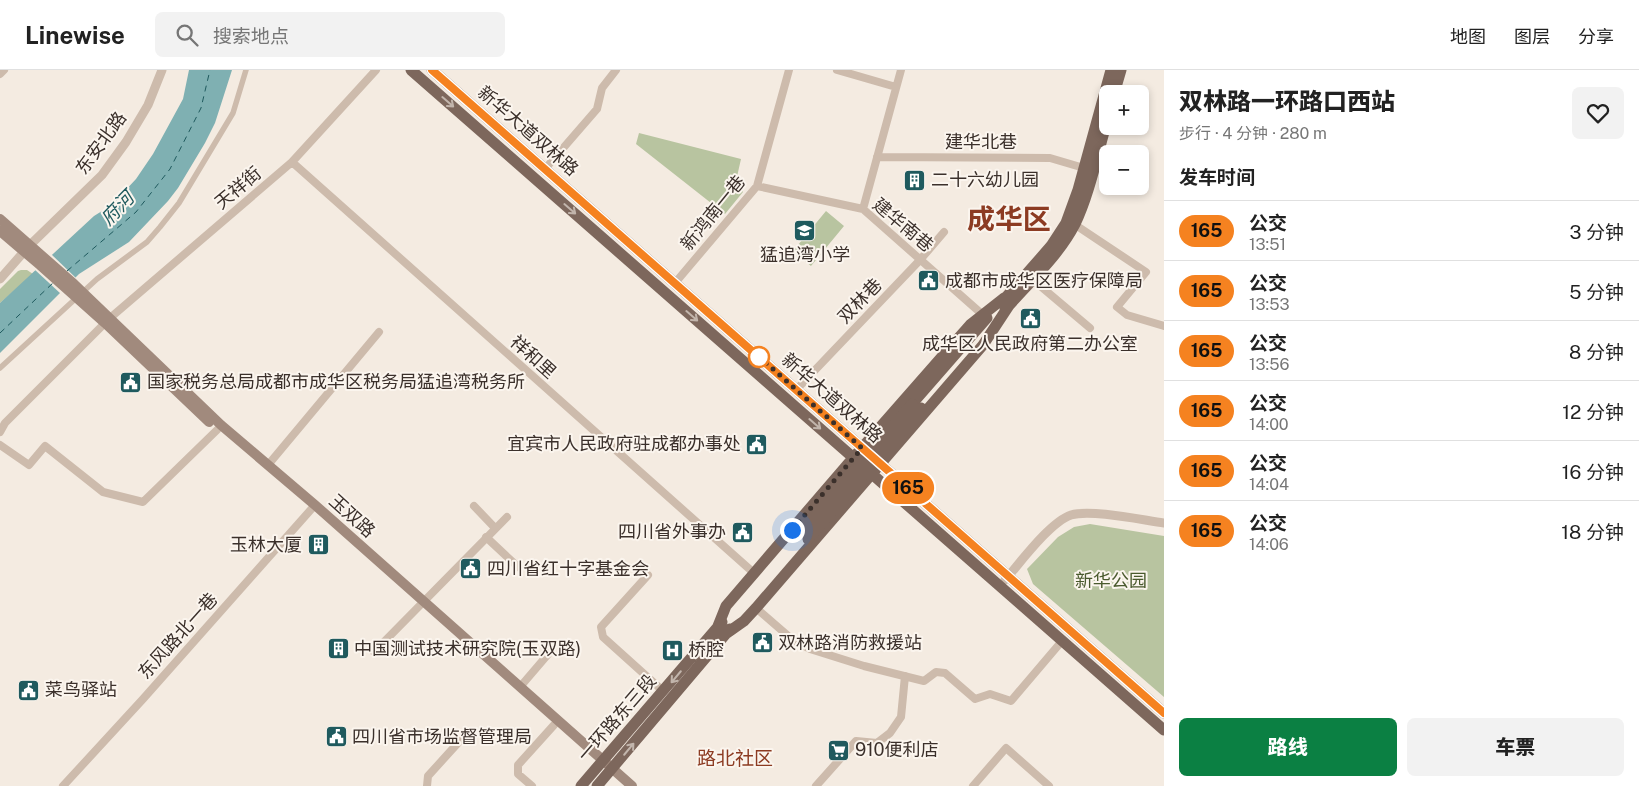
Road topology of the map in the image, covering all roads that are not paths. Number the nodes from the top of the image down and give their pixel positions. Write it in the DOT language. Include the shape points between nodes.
graph roads {
  1 [pos="4,70"];
  2 [pos="162,70"];
  3 [pos="246,70"];
  4 [pos="376,70"];
  5 [pos="412,70"];
  6 [pos="432,70"];
  7 [pos="616,70"];
  8 [pos="789,70"];
  9 [pos="837,70"];
  10 [pos="901,70"];
  11 [pos="1111,70"];
  12 [pos="1121,70"];
  13 [pos="0,74"];
  14 [pos="1117,85"];
  15 [pos="896,87"];
  16 [pos="1103,135"];
  17 [pos="877,157"];
  18 [pos="292,162"];
  19 [pos="1084,168"];
  20 [pos="545,170"];
  21 [pos="757,186"];
  22 [pos="863,209"];
  23 [pos="0,220"];
  24 [pos="1074,224"];
  25 [pos="0,231"];
  26 [pos="944,232"];
  27 [pos="26,249"];
  28 [pos="920,260"];
  29 [pos="0,279"];
  30 [pos="1032,279"];
  31 [pos="675,283"];
  32 [pos="75,291"];
  33 [pos="1007,301"];
  34 [pos="983,315"];
  35 [pos="107,320"];
  36 [pos="1164,326"];
  37 [pos="1090,328"];
  38 [pos="379,332"];
  39 [pos="0,368"];
  40 [pos="796,390"];
  41 [pos="217,430"];
  42 [pos="0,432"];
  43 [pos="0,445"];
  44 [pos="862,448"];
  45 [pos="853,458"];
  46 [pos="881,464"];
  47 [pos="268,465"];
  48 [pos="872,474"];
  49 [pos="474,506"];
  50 [pos="313,507"];
  51 [pos="507,517"];
  52 [pos="1164,523"];
  53 [pos="495,528"];
  54 [pos="486,537"];
  55 [pos="518,566"];
  56 [pos="755,574"];
  57 [pos="648,575"];
  58 [pos="1008,576"];
  59 [pos="999,586"];
  60 [pos="421,603"];
  61 [pos="756,608"];
  62 [pos="723,630"];
  63 [pos="1062,641"];
  64 [pos="374,652"];
  65 [pos="550,652"];
  66 [pos="905,676"];
  67 [pos="520,687"];
  68 [pos="663,692"];
  69 [pos="1164,713"];
  70 [pos="554,725"];
  71 [pos="1164,730"];
  72 [pos="468,733"];
  73 [pos="601,763"];
  74 [pos="611,771"];
  75 [pos="63,786"];
  76 [pos="427,786"];
  77 [pos="532,786"];
  78 [pos="581,786"];
  79 [pos="597,786"];
  80 [pos="623,786"];
  81 [pos="632,786"];
  82 [pos="816,786"];
  83 [pos="973,786"];
  84 [pos="1049,786"];
  1 -- 13 [label="street"];
  2 -- 27 [label="street, 东安北路" via="148,105 102,175"];
  3 -- 32 [label="street" via="233,113 179,203 147,242"];
  4 -- 18 [label="street, 天祥街"];
  5 -- 45 [label="main road, 新华大道双林路, one-way"];
  6 -- 20 [label="main road, 新华大道双林路"];
  7 -- 20 [label="street" via="602,88 597,109"];
  8 -- 21 [label="street, 新鸿南一巷"];
  9 -- 15 [label="street"];
  10 -- 15 [label="street"];
  11 -- 19 [label="main road"];
  12 -- 14 [label="main road"];
  15 -- 17 [label="street"];
  16 -- 24 [label="main road"];
  17 -- 19 [label="street, 建华北巷" via="1050,158"];
  17 -- 22 [label="street"];
  18 -- 35 [label="street, 天祥街"];
  18 -- 56 [label="street, 祥和里"];
  19 -- 33 [label="main road" via="1071,209 1057,237"];
  20 -- 31 [label="main road, 新华大道双林路"];
  21 -- 22 [label="street, 建华南巷"];
  21 -- 31 [label="street, 新鸿南一巷"];
  22 -- 28 [label="street, 建华南巷"];
  23 -- 27 [label="main road"];
  24 -- 30 [label="main road" via="1058,251"];
  24 -- 36 [label="street" via="1146,272 1117,308 1127,316"];
  25 -- 27 [label="main road"];
  26 -- 28 [label="street, 双林巷"];
  27 -- 29 [label="street, 东安北路"];
  27 -- 32 [label="main road, 玉双路"];
  28 -- 34 [label="street, 建华南巷"];
  28 -- 40 [label="street, 双林巷"];
  30 -- 33 [label="main road"];
  30 -- 37 [label="street"];
  31 -- 40 [label="main road, 新华大道双林路"];
  32 -- 35 [label="main road, 玉双路"];
  32 -- 39 [label="street"];
  33 -- 34 [label="main road"];
  33 -- 46 [label="main road" via="983,345"];
  33 -- 62 [label="main road, bridge"];
  34 -- 44 [label="main road" via="971,324"];
  35 -- 41 [label="main road, 玉双路"];
  35 -- 42 [label="street, 天祥街" via="5,423"];
  35 -- 47 [label="main road, 玉双路"];
  38 -- 47 [label="street"];
  40 -- 44 [label="main road, 新华大道双林路"];
  41 -- 43 [label="street" via="143,502 103,492 45,446 28,465"];
  41 -- 50 [label="main road, 玉双路"];
  44 -- 45 [label="main road"];
  44 -- 46 [label="main road, 新华大道双林路"];
  45 -- 48 [label="main road, 新华大道双林路"];
  45 -- 56 [label="main road"];
  46 -- 48 [label="main road"];
  46 -- 58 [label="main road, 新华大道双林路"];
  47 -- 50 [label="main road, 玉双路"];
  48 -- 59 [label="main road, 新华大道双林路"];
  48 -- 61 [label="main road"];
  49 -- 53 [label="street"];
  50 -- 60 [label="main road, 玉双路"];
  50 -- 75 [label="street, 东风路北一巷"];
  51 -- 53 [label="street"];
  52 -- 58 [label="street" via="1097,514 1072,515 1055,524"];
  53 -- 54 [label="street"];
  54 -- 55 [label="street"];
  54 -- 60 [label="street"];
  56 -- 62 [label="main road" via="726,606"];
  57 -- 68 [label="street" via="601,627 603,637"];
  58 -- 59 [label="street"];
  58 -- 69 [label="main road, 新华大道双林路"];
  59 -- 63 [label="main road, 新华大道双林路"];
  60 -- 64 [label="street"];
  60 -- 67 [label="main road, 玉双路"];
  60 -- 70 [label="main road, 玉双路"];
  61 -- 62 [label="main road" via="744,621"];
  61 -- 66 [label="street" via="794,641 810,650"];
  62 -- 68 [label="main road, 一环路东三段, one-way"];
  74 -- 62 [label="main road, 一环路东三段, one-way"];
  63 -- 66 [label="street" via="1011,701 990,694 975,699 945,673 936,672 924,681"];
  63 -- 71 [label="main road, 新华大道双林路"];
  65 -- 67 [label="street"];
  66 -- 82 [label="street" via="901,717 890,733 877,743 856,741"];
  67 -- 73 [label="main road, 玉双路"];
  68 -- 73 [label="main road, 一环路东三段"];
  70 -- 73 [label="main road, 玉双路"];
  70 -- 77 [label="street" via="518,765 518,774"];
  72 -- 76 [label="street" via="428,776"];
  73 -- 74 [label="main road, 玉双路"];
  73 -- 78 [label="main road, 一环路东三段"];
  74 -- 79 [label="main road, 一环路东三段"];
  74 -- 80 [label="main road"];
  74 -- 81 [label="main road"];
  83 -- 84 [label="street" via="1006,748"];
}
